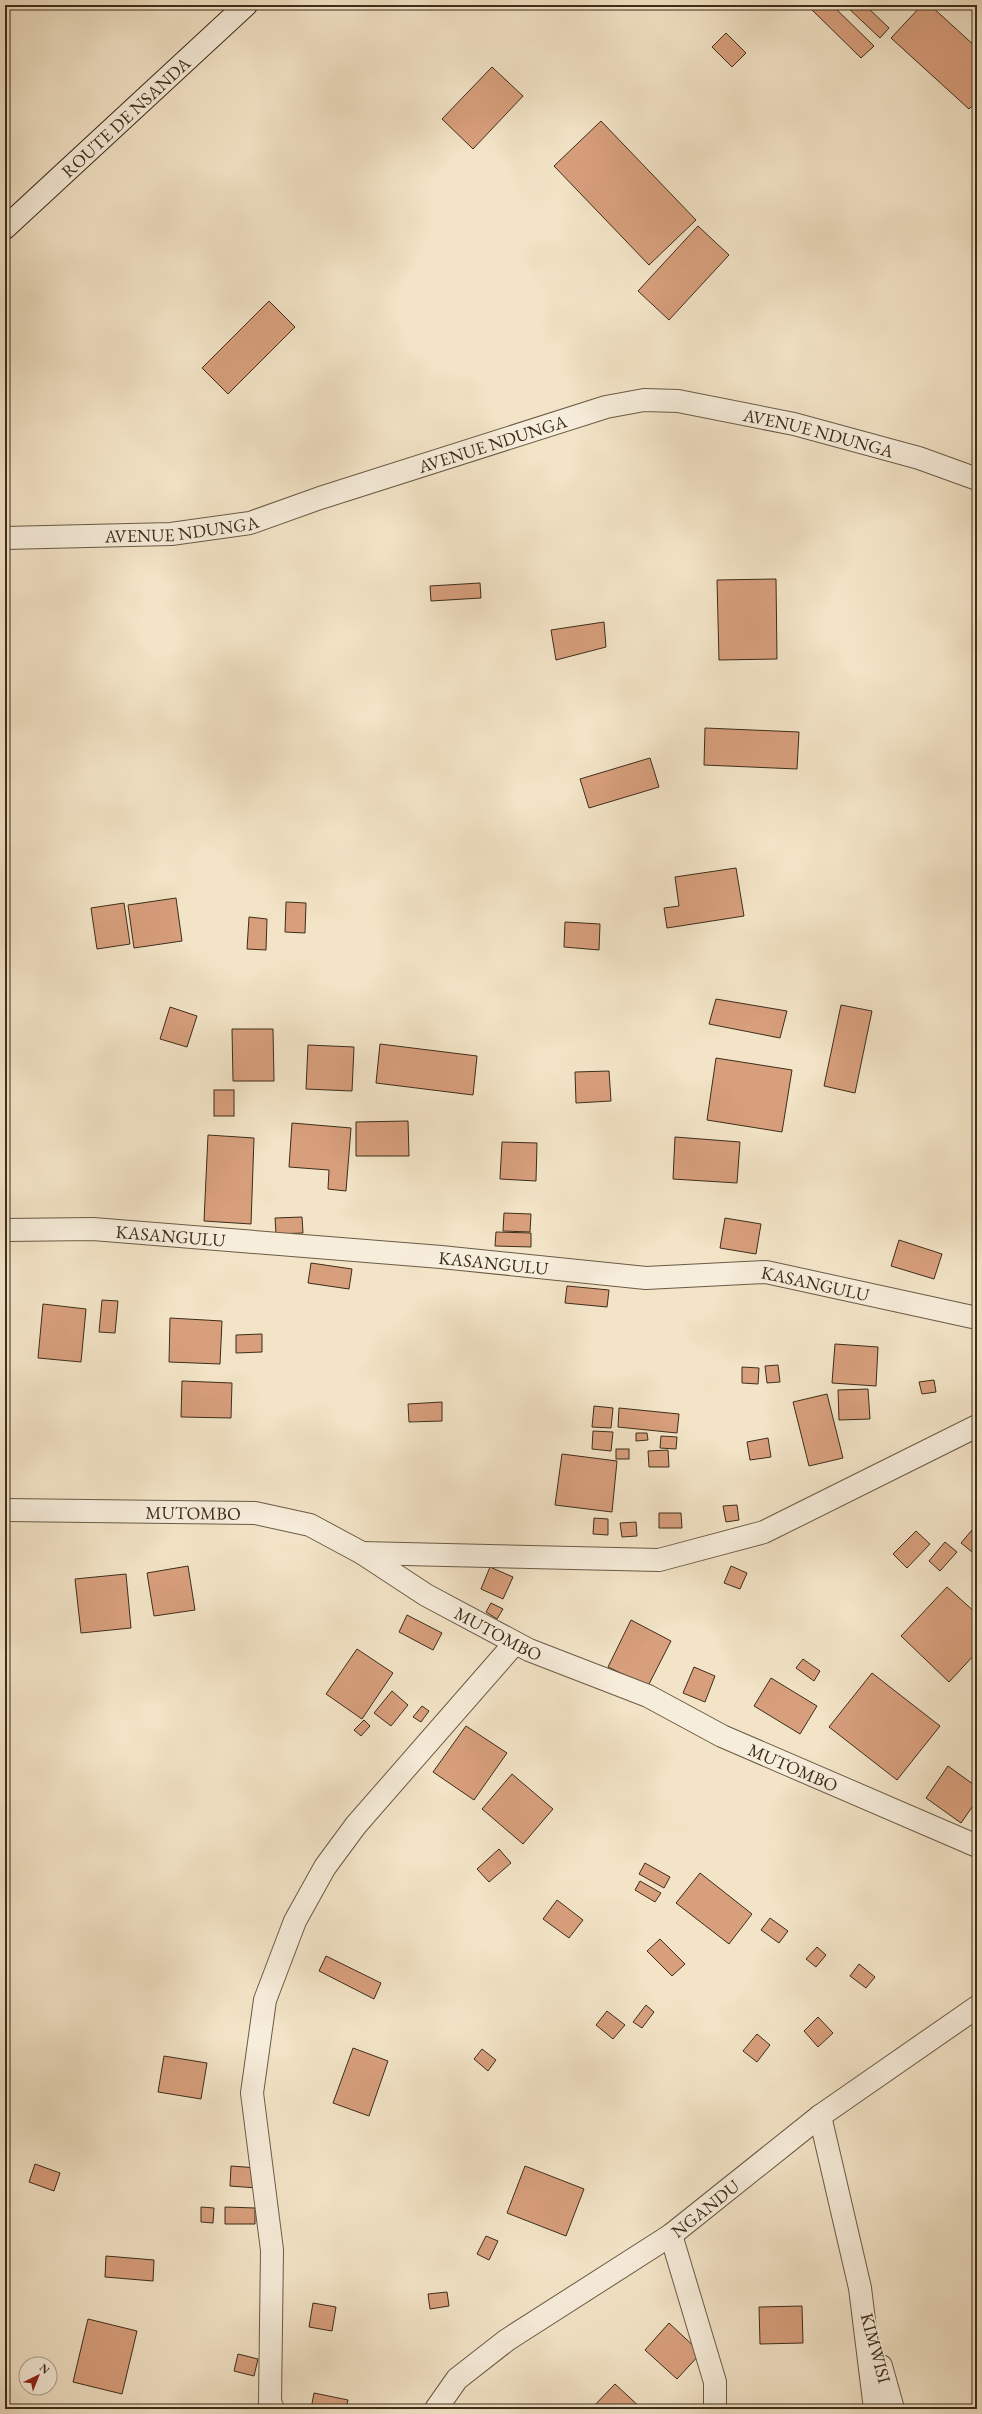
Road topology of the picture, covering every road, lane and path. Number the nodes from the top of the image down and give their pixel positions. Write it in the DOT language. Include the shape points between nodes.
graph roads {
  1 [pos="246,5"];
  2 [pos="5,228"];
  3 [pos="977,479"];
  4 [pos="5,538"];
  5 [pos="5,1230"];
  6 [pos="977,1318"];
  7 [pos="977,1426"];
  8 [pos="5,1510"];
  9 [pos="362,1553"];
  10 [pos="515,1643"];
  11 [pos="977,1846"];
  12 [pos="977,2007"];
  13 [pos="820,2116"];
  14 [pos="671,2235"];
  15 [pos="860,2288"];
  16 [pos="273,2409"];
  17 [pos="436,2409"];
  18 [pos="715,2409"];
  19 [pos="875,2409"];
  20 [pos="893,2409"];
  1 -- 2 [label="street, ROUTE DE NSANDA"];
  3 -- 4 [label="street, AVENUE NDUNGA" via="919,458 794,424 678,401 644,400 606,407 320,498 250,523 171,534"];
  5 -- 6 [label="street, KASANGULU" via="93,1229 441,1257 646,1278 766,1272"];
  7 -- 9 [label="street" via="764,1532 660,1560"];
  8 -- 9 [label="street, MUTOMBO" via="255,1513 310,1525"];
  9 -- 10 [label="street, MUTOMBO" via="426,1595"];
  10 -- 11 [label="street, MUTOMBO" via="648,1696 722,1736"];
  10 -- 16 [label="street" via="356,1825 325,1867 295,1921 265,2000 252,2093 272,2250 270,2402"];
  12 -- 13 [label="street, NGANDU"];
  13 -- 14 [label="street, NGANDU"];
  13 -- 15 [label="street"];
  14 -- 17 [label="street, NGANDU" via="507,2340 457,2379"];
  14 -- 18 [label="street" via="715,2382"];
  15 -- 19 [label="street"];
  15 -- 20 [label="street, KIMWISI"];
}
